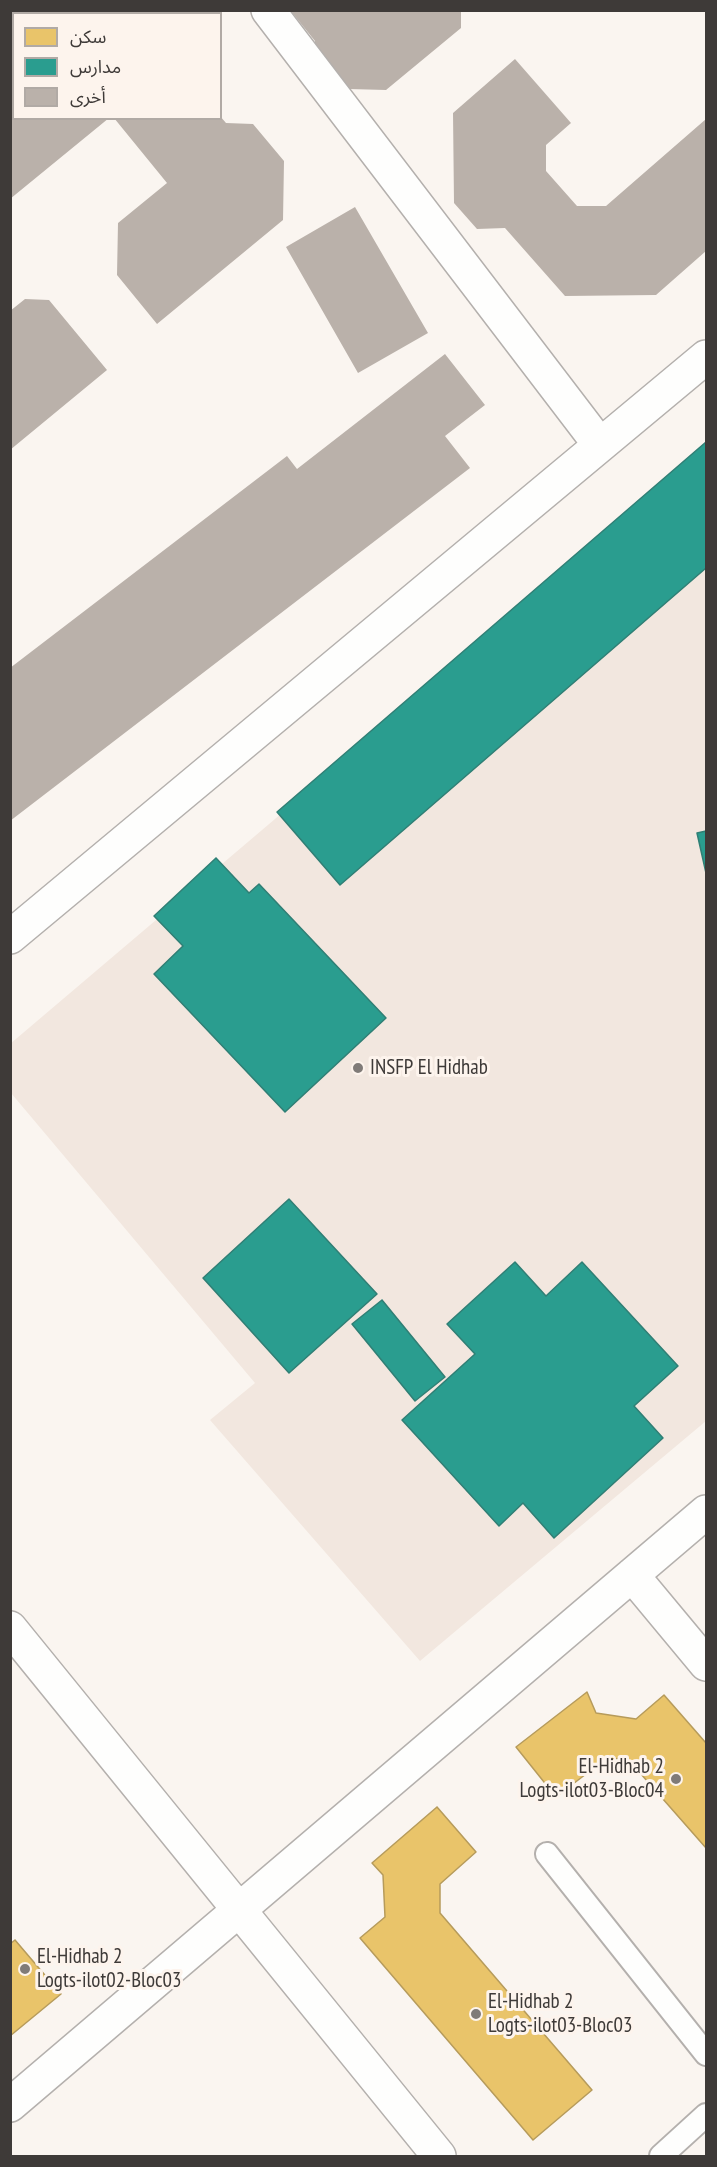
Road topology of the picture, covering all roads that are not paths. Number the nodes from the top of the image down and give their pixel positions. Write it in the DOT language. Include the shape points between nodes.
graph roads {
  1 [pos="268,10"];
  2 [pos="706,357"];
  3 [pos="600,445"];
  4 [pos="10,937"];
  5 [pos="706,1512"];
  6 [pos="632,1575"];
  7 [pos="10,1628"];
  8 [pos="706,1664"];
  9 [pos="547,1854"];
  10 [pos="240,1910"];
  11 [pos="706,2054"];
  12 [pos="10,2105"];
  13 [pos="706,2115"];
  14 [pos="439,2157"];
  15 [pos="661,2157"];
  1 -- 3 [label="street"];
  2 -- 3 [label="street"];
  3 -- 4 [label="street"];
  5 -- 6 [label="street"];
  6 -- 8 [label="street"];
  6 -- 10 [label="street"];
  7 -- 10 [label="street"];
  9 -- 11 [label="lane"];
  10 -- 12 [label="street"];
  10 -- 14 [label="street"];
  13 -- 15 [label="lane"];
}
